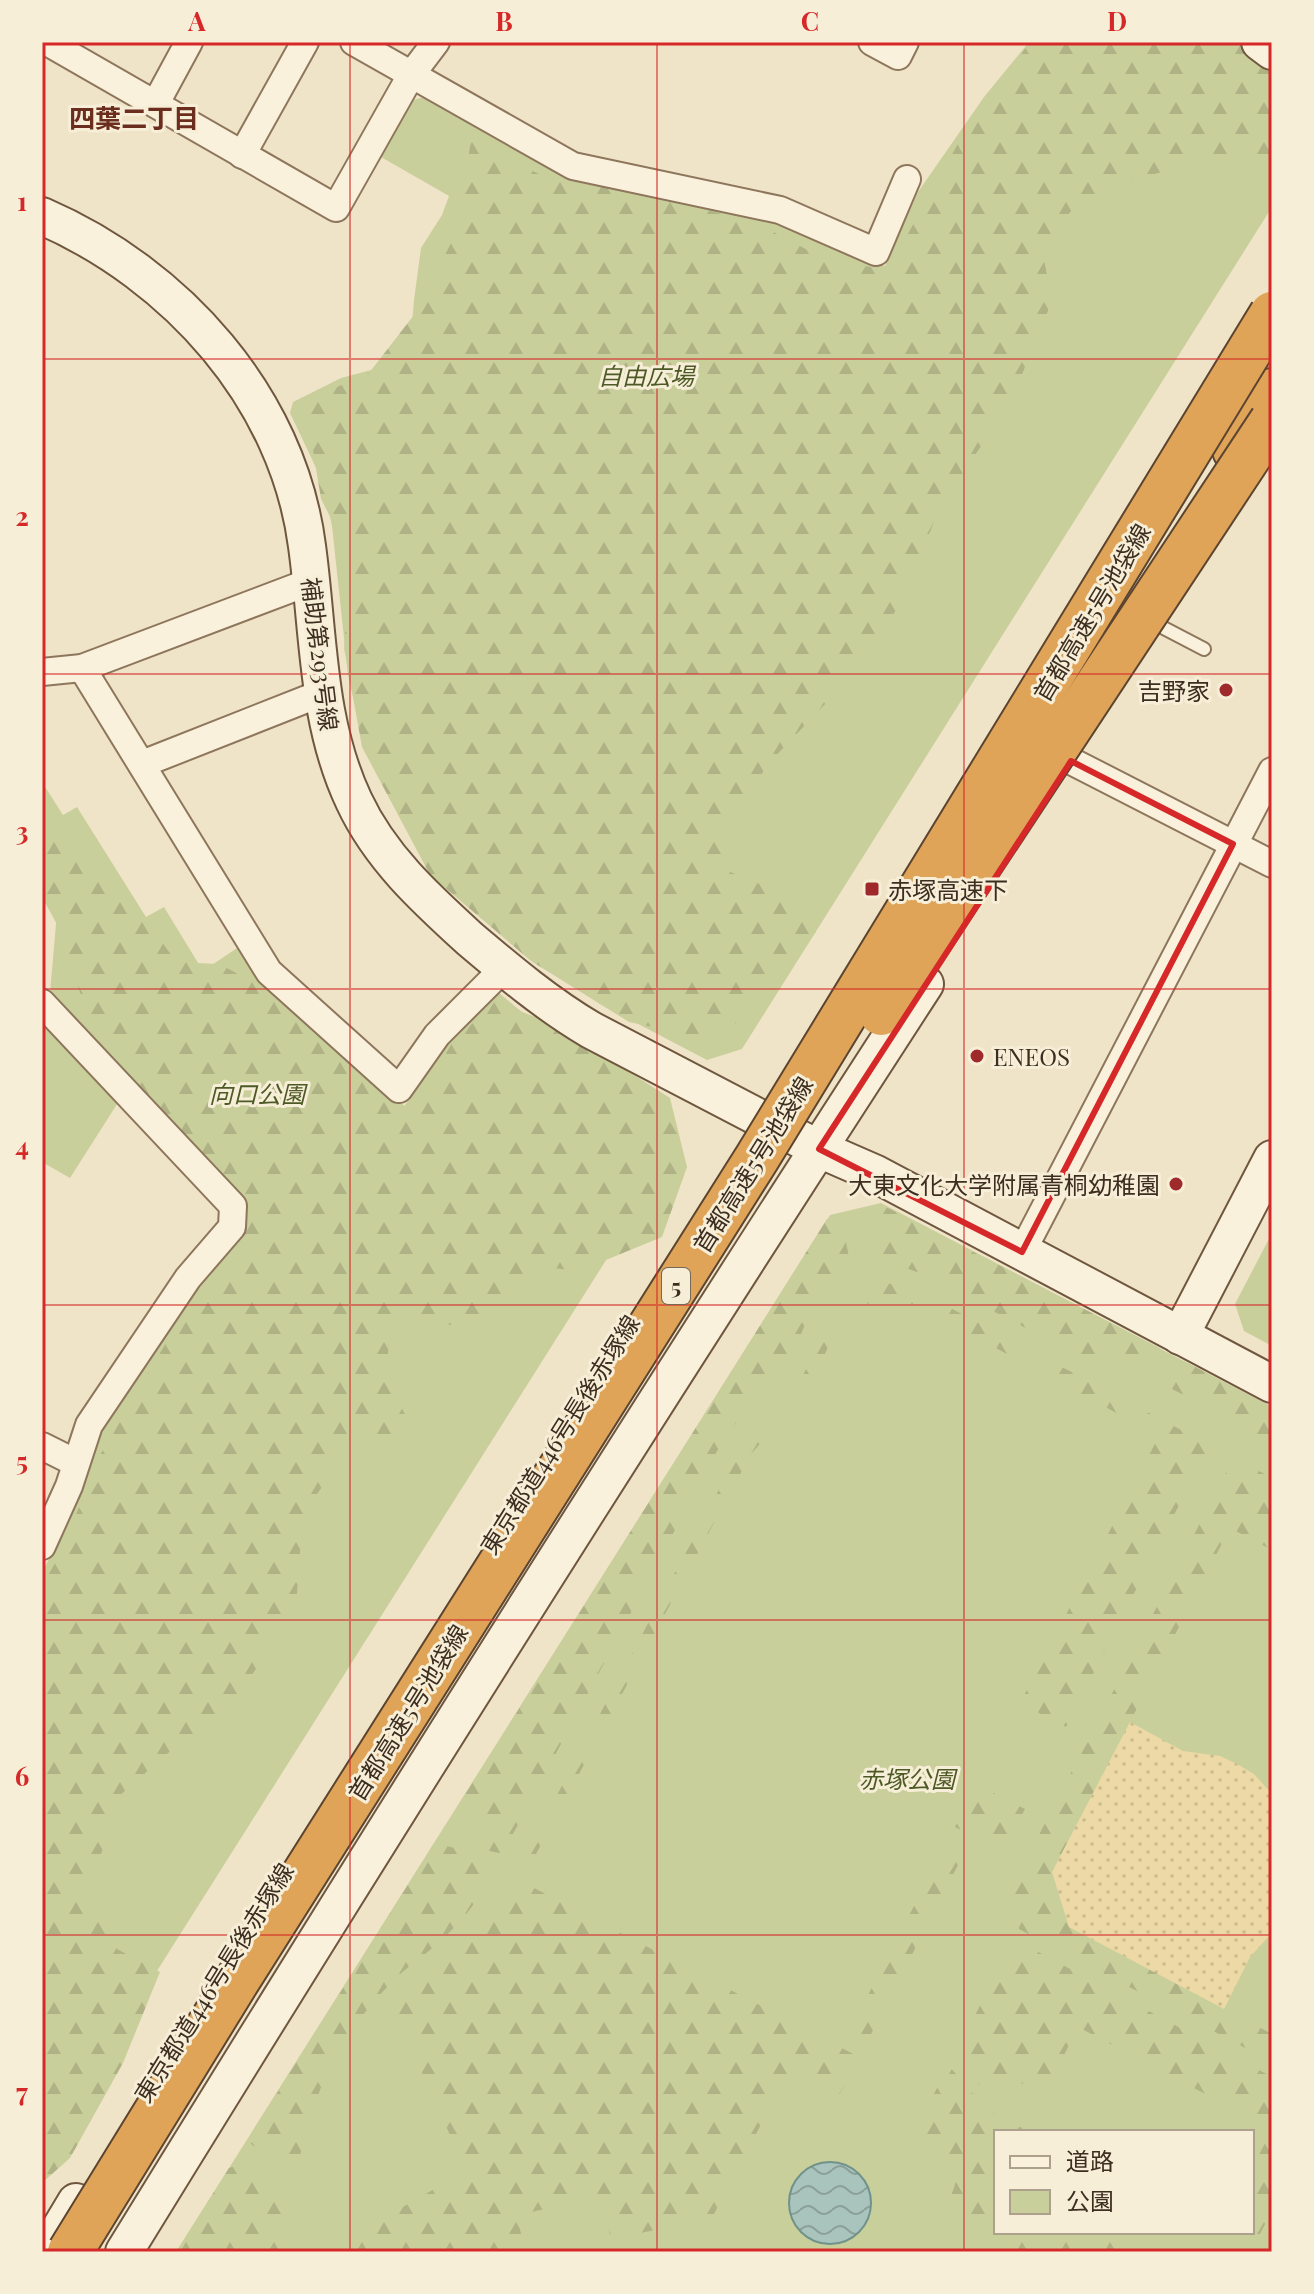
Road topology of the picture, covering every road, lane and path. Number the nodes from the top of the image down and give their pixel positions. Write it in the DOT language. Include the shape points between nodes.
graph roads {
  1 [pos="47,42"];
  2 [pos="189,42"];
  3 [pos="305,42"];
  4 [pos="354,42"];
  5 [pos="436,42"];
  6 [pos="872,42"];
  7 [pos="905,42"];
  8 [pos="1260,42"];
  9 [pos="74,49"];
  10 [pos="1272,51"];
  11 [pos="411,75"];
  12 [pos="156,103"];
  13 [pos="242,155"];
  14 [pos="907,179"];
  15 [pos="42,216"];
  16 [pos="1272,289"];
  17 [pos="1272,314"];
  18 [pos="1272,345"];
  19 [pos="1272,391"];
  20 [pos="1272,421"];
  21 [pos="1272,449"];
  22 [pos="312,581"];
  23 [pos="1158,625"];
  24 [pos="1204,649"];
  25 [pos="82,668"];
  26 [pos="42,672"];
  27 [pos="322,693"];
  28 [pos="1071,761"];
  29 [pos="142,764"];
  30 [pos="1272,771"];
  31 [pos="1233,844"];
  32 [pos="1272,864"];
  33 [pos="504,968"];
  34 [pos="887,976"];
  35 [pos="42,1003"];
  36 [pos="759,1117"];
  37 [pos="819,1149"];
  38 [pos="1272,1159"];
  39 [pos="1022,1252"];
  40 [pos="1180,1336"];
  41 [pos="1272,1384"];
  42 [pos="42,1446"];
  43 [pos="76,1463"];
  44 [pos="42,1546"];
  45 [pos="46,2252"];
  46 [pos="70,2252"];
  47 [pos="95,2252"];
  48 [pos="124,2252"];
  1 -- 9 [label="street"];
  2 -- 12 [label="street"];
  3 -- 13 [label="street"];
  4 -- 11 [label="street"];
  5 -- 11 [label="street"];
  6 -- 7 [label="street" via="898,56"];
  8 -- 10 [label="main road"];
  9 -- 12 [label="street"];
  11 -- 13 [label="street" via="336,208"];
  11 -- 14 [label="street" via="573,166 780,210 876,252"];
  12 -- 13 [label="street"];
  15 -- 22 [label="main road, 補助第293号線" via="137,270 189,315 227,360 262,413 288,472 300,504"];
  16 -- 36 [label="main road, 東京都道446号長後赤塚線"];
  17 -- 34 [label="highway, 首都高速5号池袋線 / 5, bridge"];
  18 -- 34 [label="highway, bridge"];
  19 -- 34 [label="highway, bridge"];
  20 -- 34 [label="highway, 首都高速5号池袋線 / 5, bridge"];
  21 -- 23 [label="main road"];
  22 -- 25 [label="street"];
  22 -- 27 [label="main road, 補助第293号線"];
  23 -- 24 [label="lane"];
  23 -- 28 [label="main road"];
  25 -- 26 [label="street"];
  25 -- 29 [label="street"];
  27 -- 29 [label="street"];
  27 -- 33 [label="main road, 補助第293号線" via="341,772 370,832 408,881"];
  28 -- 31 [label="street"];
  28 -- 37 [label="main road"];
  29 -- 33 [label="street" via="269,972 399,1089 437,1035"];
  30 -- 31 [label="street"];
  31 -- 32 [label="street"];
  31 -- 39 [label="street"];
  33 -- 36 [label="main road, 補助第293号線" via="591,1030"];
  34 -- 46 [label="highway, 首都高速5号池袋線 / 5, bridge" via="740,1184"];
  34 -- 47 [label="highway, 首都高速5号池袋線 / 5, bridge" via="777,1172 261,1981"];
  35 -- 43 [label="street" via="233,1206 232,1227 188,1278 89,1425"];
  36 -- 37 [label="main road, 補助第293号線"];
  36 -- 45 [label="main road, 東京都道446号長後赤塚線"];
  37 -- 39 [label="main road, 補助第293号線"];
  37 -- 48 [label="main road"];
  38 -- 40 [label="main road"];
  39 -- 40 [label="main road, 補助第293号線"];
  40 -- 41 [label="main road, 補助第293号線"];
  42 -- 43 [label="street"];
  43 -- 44 [label="street"];
}
